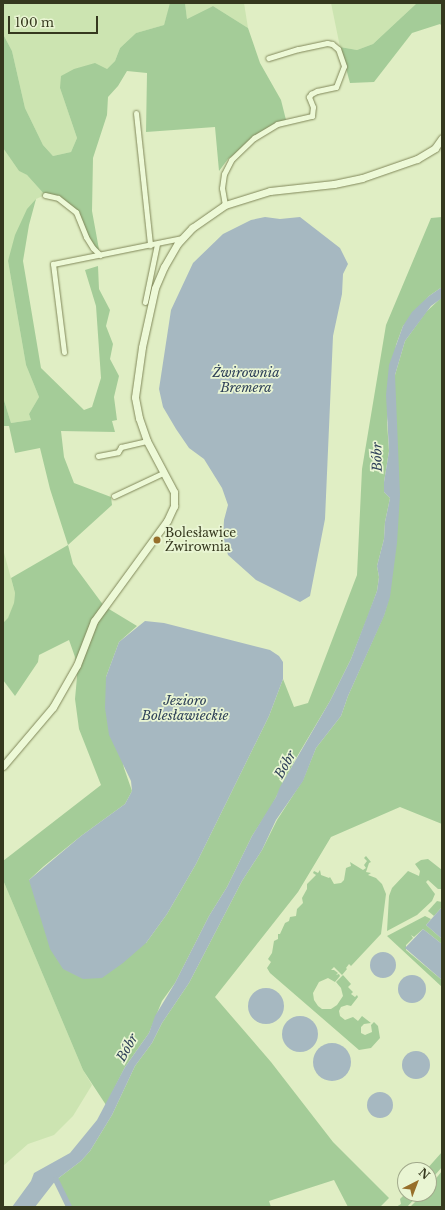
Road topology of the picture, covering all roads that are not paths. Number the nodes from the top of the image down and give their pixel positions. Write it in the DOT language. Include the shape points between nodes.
graph roads {
  1 [pos="268,58"];
  2 [pos="136,113"];
  3 [pos="442,138"];
  4 [pos="45,195"];
  5 [pos="225,205"];
  6 [pos="182,238"];
  7 [pos="157,244"];
  8 [pos="150,245"];
  9 [pos="100,254"];
  10 [pos="145,302"];
  11 [pos="64,352"];
  12 [pos="147,441"];
  13 [pos="98,456"];
  14 [pos="163,473"];
  15 [pos="114,496"];
  16 [pos="3,766"];
  1 -- 5 [label="street" via="327,43 338,49 344,66 336,87 317,91 309,97 313,107 312,116 277,124 254,138 231,160 224,174 222,188"];
  2 -- 8 [label="street"];
  3 -- 5 [label="street" via="435,148 417,159 362,178 334,184 270,191"];
  4 -- 9 [label="street" via="58,198 76,212 86,237"];
  5 -- 6 [label="street"];
  6 -- 7 [label="street"];
  6 -- 12 [label="street" via="169,257 155,288 137,374 136,407"];
  7 -- 8 [label="street"];
  7 -- 10 [label="street"];
  8 -- 9 [label="street"];
  9 -- 11 [label="street" via="53,264"];
  12 -- 13 [label="street" via="121,447 118,452"];
  12 -- 14 [label="street"];
  14 -- 15 [label="street"];
  14 -- 16 [label="street" via="174,492 174,506 170,514 94,621 77,665 53,707"];
}
